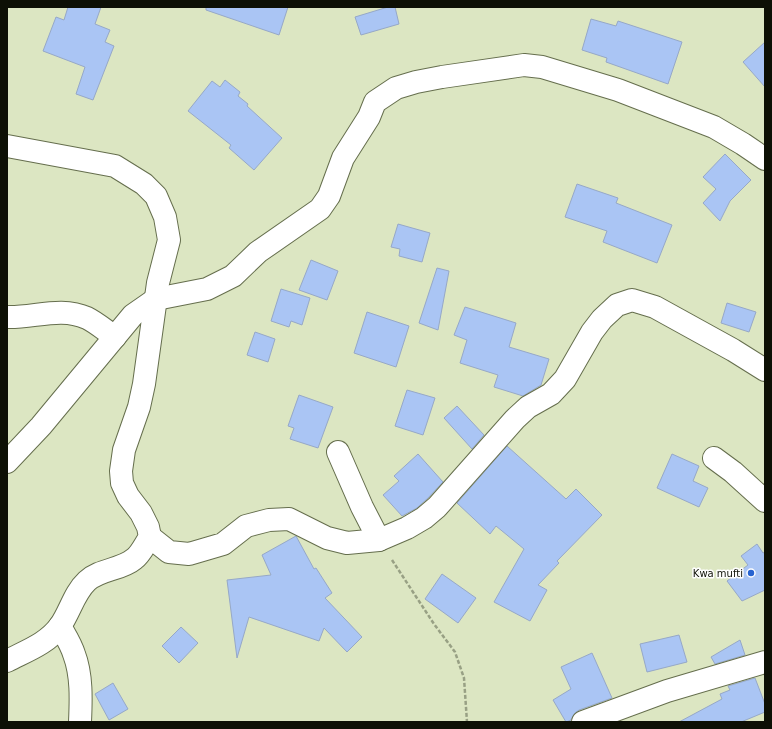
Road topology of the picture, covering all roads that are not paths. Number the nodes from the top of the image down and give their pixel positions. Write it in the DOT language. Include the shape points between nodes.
graph roads {
  1 [pos="7,146"];
  2 [pos="765,160"];
  3 [pos="156,299"];
  4 [pos="7,317"];
  5 [pos="115,337"];
  6 [pos="765,370"];
  7 [pos="338,452"];
  8 [pos="714,458"];
  9 [pos="7,462"];
  10 [pos="765,501"];
  11 [pos="150,537"];
  12 [pos="379,540"];
  13 [pos="60,626"];
  14 [pos="7,661"];
  15 [pos="765,662"];
  16 [pos="629,715"];
  17 [pos="80,722"];
  18 [pos="583,722"];
  1 -- 3 [label="street" via="115,166 144,184 156,196 165,217 169,240"];
  2 -- 3 [label="street" via="744,144 714,128 618,90 542,67 524,65 416,82 396,88 375,102 369,117 343,158 330,196 320,210 258,252 233,276 207,289"];
  3 -- 5 [label="street" via="134,315"];
  3 -- 11 [label="street" via="144,384 124,450 121,471 122,483 141,513"];
  4 -- 5 [label="street" via="53,312 71,313 87,318"];
  5 -- 9 [label="street" via="41,426"];
  6 -- 12 [label="street" via="655,307 632,300 617,305 602,318 592,332 565,379 551,394 528,407 515,419 437,507 407,528"];
  7 -- 12 [label="street"];
  8 -- 10 [label="street"];
  11 -- 12 [label="street" via="169,552 190,554 223,544 246,526 269,520 289,519 327,538 346,543"];
  11 -- 13 [label="street" via="134,559 88,580 80,588"];
  13 -- 14 [label="street" via="47,641"];
  13 -- 17 [label="street" via="74,653 78,671"];
  15 -- 16 [label="street" via="667,691"];
  16 -- 18 [label="street"];
}
